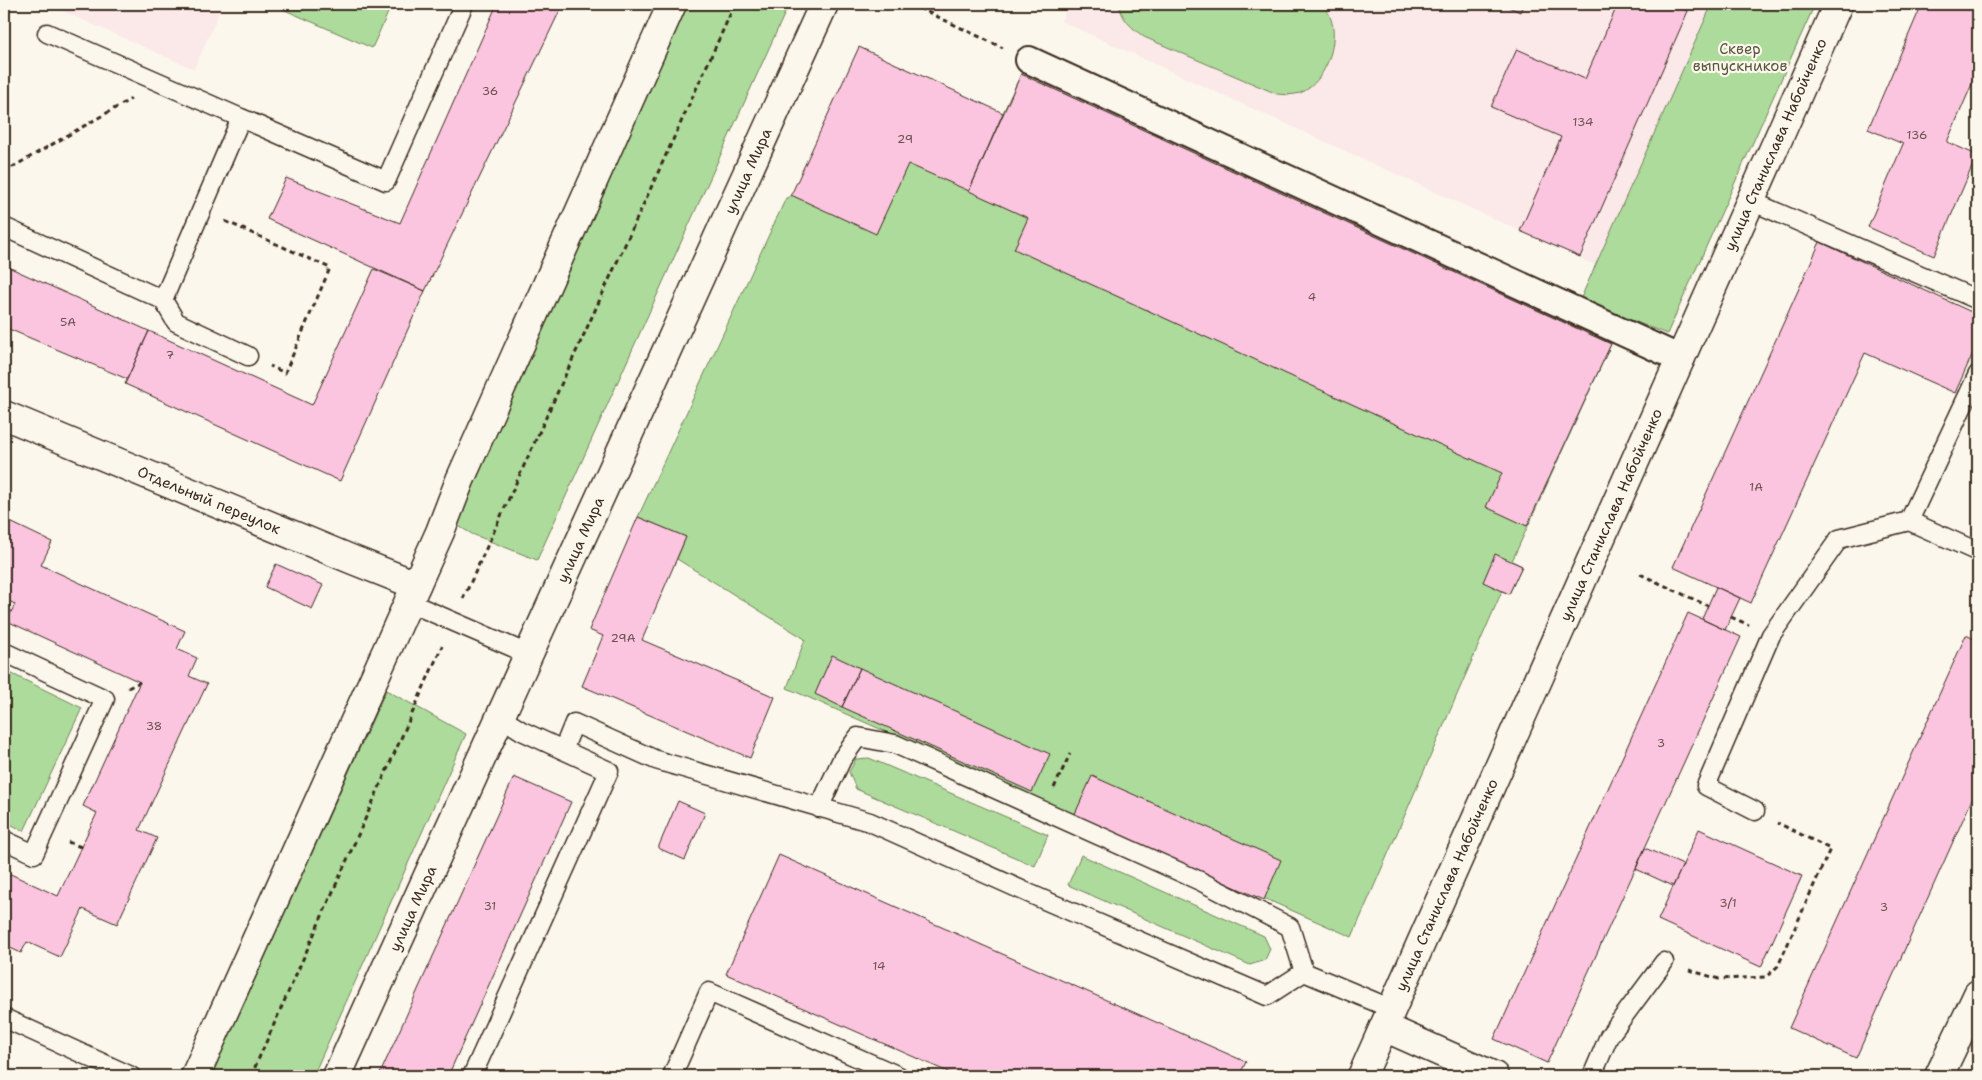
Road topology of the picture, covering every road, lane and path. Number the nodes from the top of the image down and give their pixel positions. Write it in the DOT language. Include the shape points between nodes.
graph roads {
  1 [pos="464,4"];
  2 [pos="672,4"];
  3 [pos="735,4"];
  4 [pos="824,4"];
  5 [pos="912,4"];
  6 [pos="1838,4"];
  7 [pos="47,33"];
  8 [pos="1029,60"];
  9 [pos="160,82"];
  10 [pos="241,118"];
  11 [pos="4,172"];
  12 [pos="1751,201"];
  13 [pos="201,210"];
  14 [pos="4,227"];
  15 [pos="163,300"];
  16 [pos="1978,300"];
  17 [pos="248,356"];
  18 [pos="1681,359"];
  19 [pos="1978,374"];
  20 [pos="4,415"];
  21 [pos="1909,521"];
  22 [pos="486,551"];
  23 [pos="1978,552"];
  24 [pos="1640,574"];
  25 [pos="412,593"];
  26 [pos="1708,606"];
  27 [pos="4,652"];
  28 [pos="528,654"];
  29 [pos="423,689"];
  30 [pos="500,717"];
  31 [pos="562,750"];
  32 [pos="1070,754"];
  33 [pos="819,808"];
  34 [pos="1044,811"];
  35 [pos="1755,811"];
  36 [pos="4,840"];
  37 [pos="1664,962"];
  38 [pos="1304,972"];
  39 [pos="1978,994"];
  40 [pos="4,1018"];
  41 [pos="1388,1018"];
  42 [pos="131,1076"];
  43 [pos="195,1076"];
  44 [pos="251,1076"];
  45 [pos="338,1076"];
  46 [pos="472,1076"];
  47 [pos="672,1076"];
  48 [pos="899,1076"];
  49 [pos="1362,1076"];
  50 [pos="1494,1076"];
  51 [pos="1592,1076"];
  52 [pos="1939,1076"];
  1 -- 10 [label="lane" via="386,181"];
  2 -- 25 [label="street"];
  3 -- 22 [label="path"];
  4 -- 28 [label="street, улица Мира"];
  5 -- 8 [label="path"];
  6 -- 12 [label="street, улица Станислава Набойченко"];
  7 -- 9 [label="lane"];
  8 -- 18 [label="street"];
  9 -- 10 [label="lane"];
  9 -- 11 [label="path"];
  10 -- 13 [label="lane"];
  12 -- 16 [label="lane"];
  12 -- 18 [label="street, улица Станислава Набойченко"];
  13 -- 15 [label="lane"];
  13 -- 17 [label="path" via="330,268 285,373"];
  14 -- 15 [label="lane"];
  15 -- 17 [label="lane" via="176,322"];
  18 -- 41 [label="street, улица Станислава Набойченко"];
  19 -- 21 [label="lane"];
  20 -- 25 [label="street, Отдельный переулок"];
  21 -- 23 [label="lane"];
  21 -- 35 [label="lane" via="1839,538 1771,635 1706,786"];
  24 -- 26 [label="path"];
  25 -- 28 [label="lane"];
  25 -- 43 [label="street"];
  27 -- 36 [label="lane" via="105,699 34,854"];
  28 -- 30 [label="street, улица Мира"];
  29 -- 44 [label="path"];
  30 -- 31 [label="lane" via="522,732"];
  30 -- 45 [label="street, улица Мира"];
  31 -- 33 [label="lane" via="574,723 656,760"];
  31 -- 46 [label="lane" via="609,771"];
  32 -- 34 [label="path"];
  33 -- 34 [label="lane" via="842,759 858,738 895,744"];
  33 -- 38 [label="lane" via="870,822 1267,996"];
  34 -- 38 [label="lane" via="1200,881 1290,927"];
  35 -- 37 [label="path" via="1830,849 1778,966 1766,977 1719,979"];
  37 -- 51 [label="lane" via="1609,1036"];
  38 -- 41 [label="lane"];
  39 -- 52 [label="street"];
  40 -- 42 [label="lane"];
  41 -- 49 [label="street, улица Станислава Набойченко"];
  41 -- 50 [label="street"];
  47 -- 48 [label="lane" via="709,992"];
}
